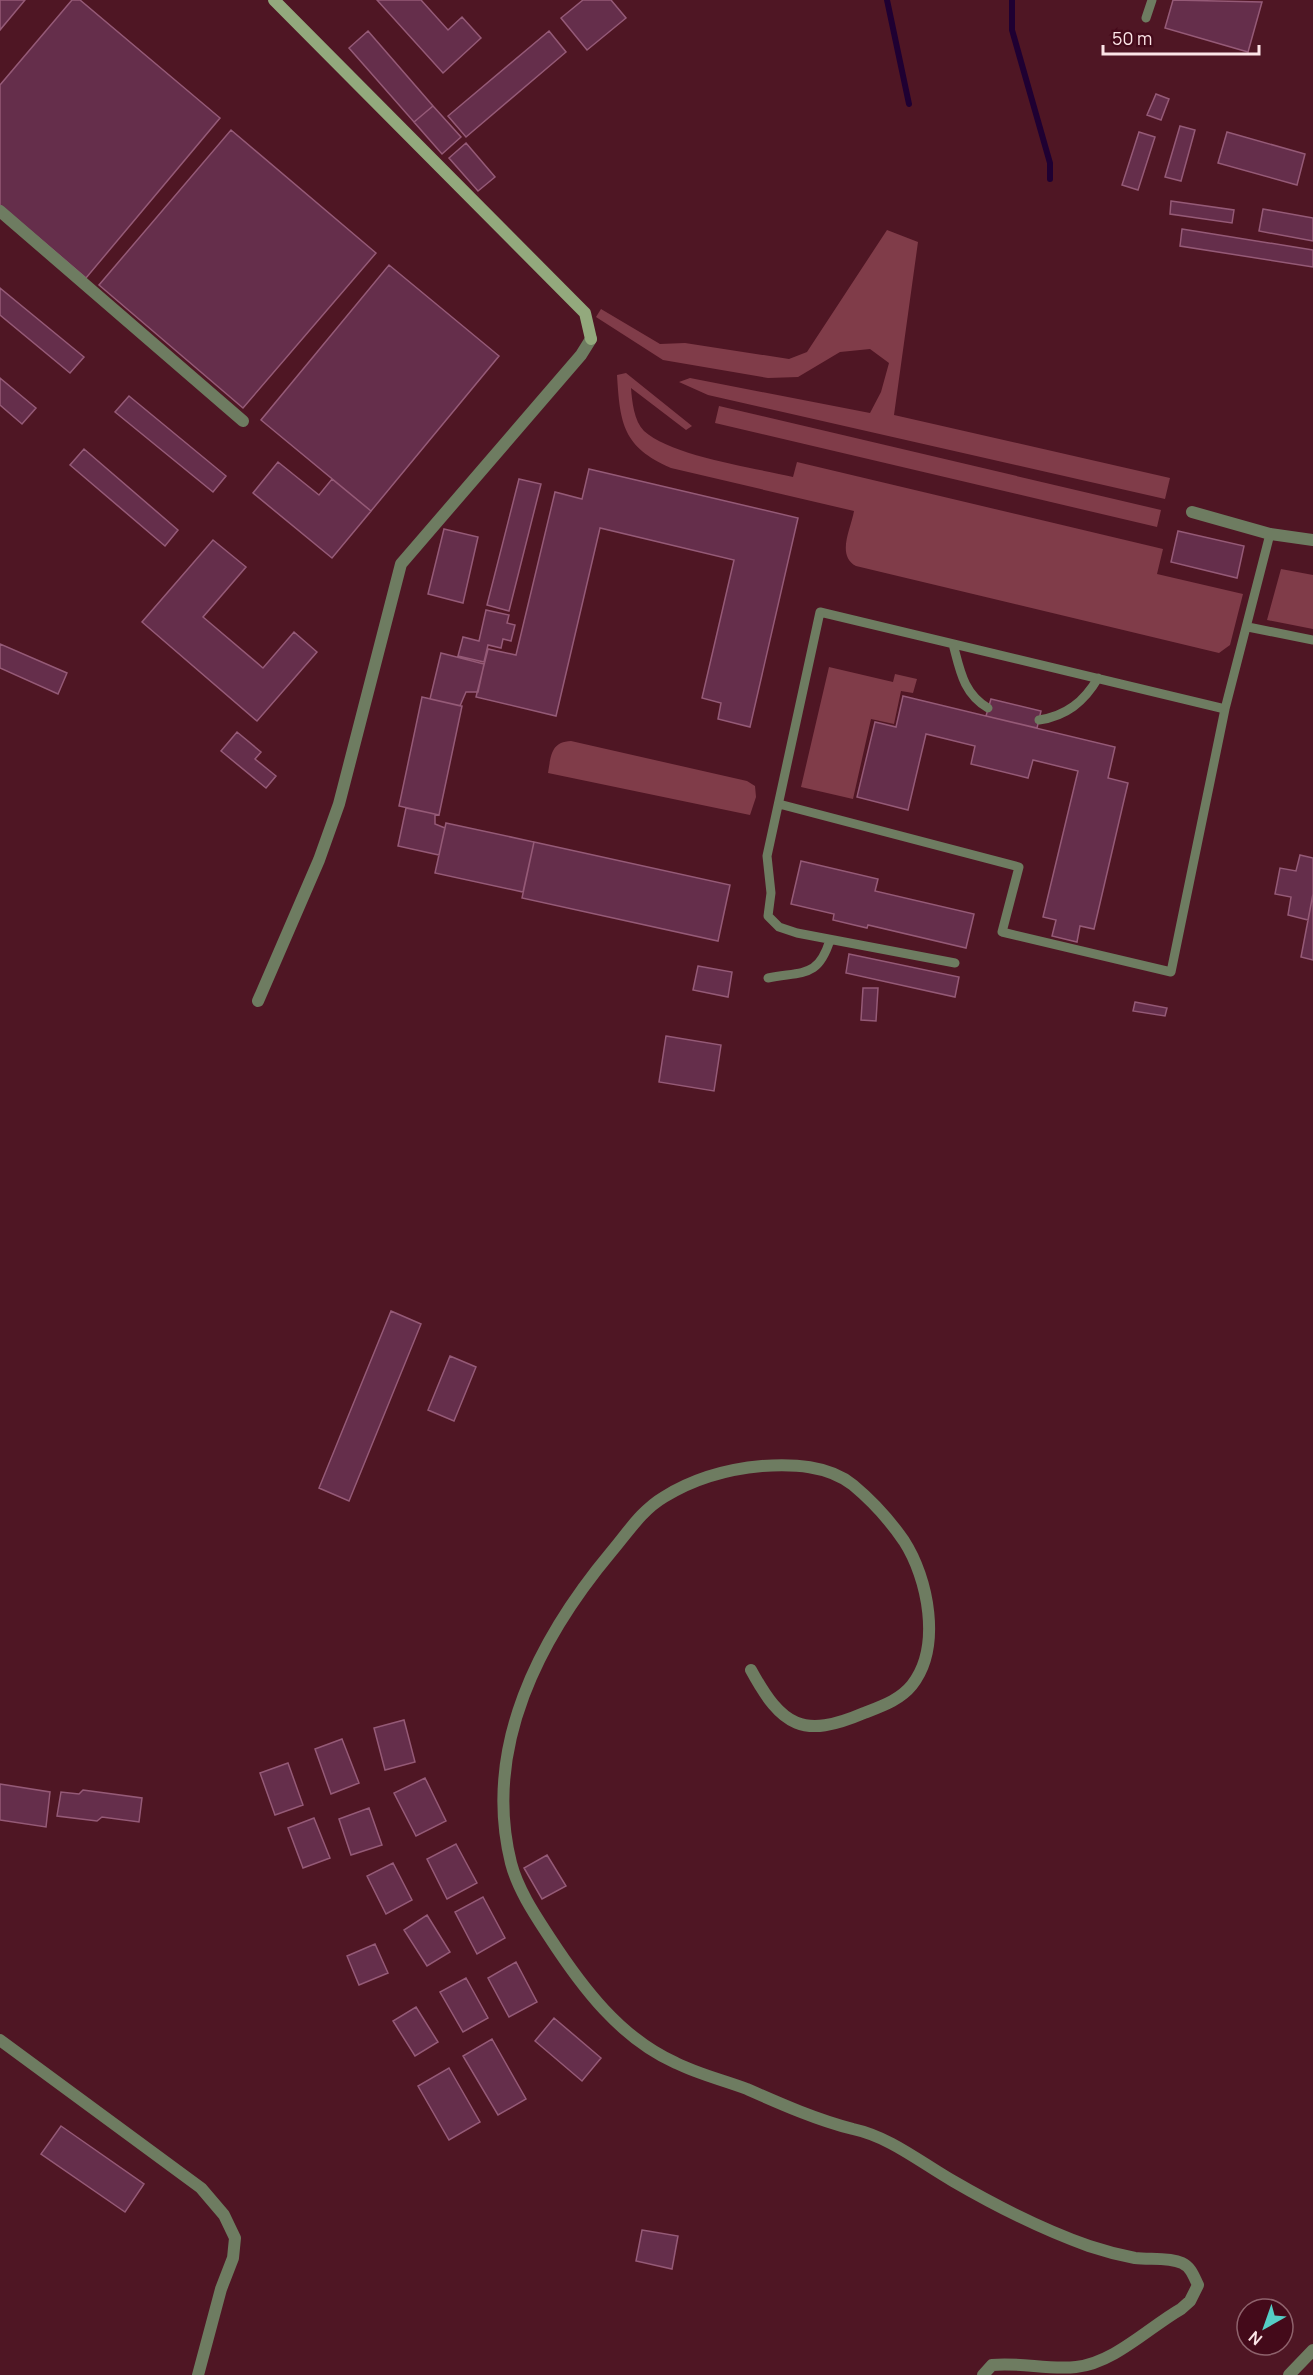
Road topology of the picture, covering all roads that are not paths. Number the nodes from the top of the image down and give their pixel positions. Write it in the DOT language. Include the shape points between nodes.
graph roads {
  1 [pos="274,0"];
  2 [pos="1152,0"];
  3 [pos="1146,18"];
  4 [pos="0,211"];
  5 [pos="243,421"];
  6 [pos="1192,512"];
  7 [pos="1270,534"];
  8 [pos="1313,540"];
  9 [pos="1248,627"];
  10 [pos="1313,640"];
  11 [pos="953,644"];
  12 [pos="1098,678"];
  13 [pos="988,708"];
  14 [pos="1225,709"];
  15 [pos="1039,720"];
  16 [pos="779,804"];
  17 [pos="830,940"];
  18 [pos="956,963"];
  19 [pos="768,978"];
  20 [pos="258,1001"];
  21 [pos="751,1670"];
  22 [pos="0,2040"];
  23 [pos="1313,2350"];
  24 [pos="198,2375"];
  25 [pos="983,2375"];
  26 [pos="1289,2375"];
  1 -- 20 [label="street" via="585,313 591,339 401,564 339,804"];
  2 -- 3 [label="lane"];
  4 -- 5 [label="street"];
  6 -- 7 [label="street"];
  7 -- 8 [label="street"];
  7 -- 9 [label="lane"];
  9 -- 10 [label="lane"];
  9 -- 14 [label="lane"];
  11 -- 12 [label="lane"];
  11 -- 13 [label="lane" via="961,677 970,694"];
  11 -- 16 [label="lane" via="820,612"];
  12 -- 14 [label="lane"];
  12 -- 15 [label="lane" via="1079,704 1055,718"];
  14 -- 16 [label="lane" via="1171,972 1002,932 1019,867"];
  16 -- 17 [label="lane" via="767,856 771,893 768,916 779,927"];
  17 -- 18 [label="lane"];
  17 -- 19 [label="lane" via="824,961 812,970"];
  21 -- 25 [label="street" via="775,1706 803,1726 817,1728 892,1702 914,1682 922,1668 929,1633 924,1589 906,1544 853,1485 837,1476 815,1468 766,1466 734,1469 680,1488 644,1513 588,1579 537,1660 513,1726 504,1803 512,1866 528,1901 580,1984 625,2030 674,2063 896,2145 1007,2211 1078,2241 1134,2258 1183,2264 1198,2285 1181,2309 1097,2363 1075,2367 1010,2363 992,2365"];
  22 -- 24 [label="street" via="201,2188 224,2215 235,2238 233,2258 220,2289"];
  23 -- 26 [label="street"];
}
